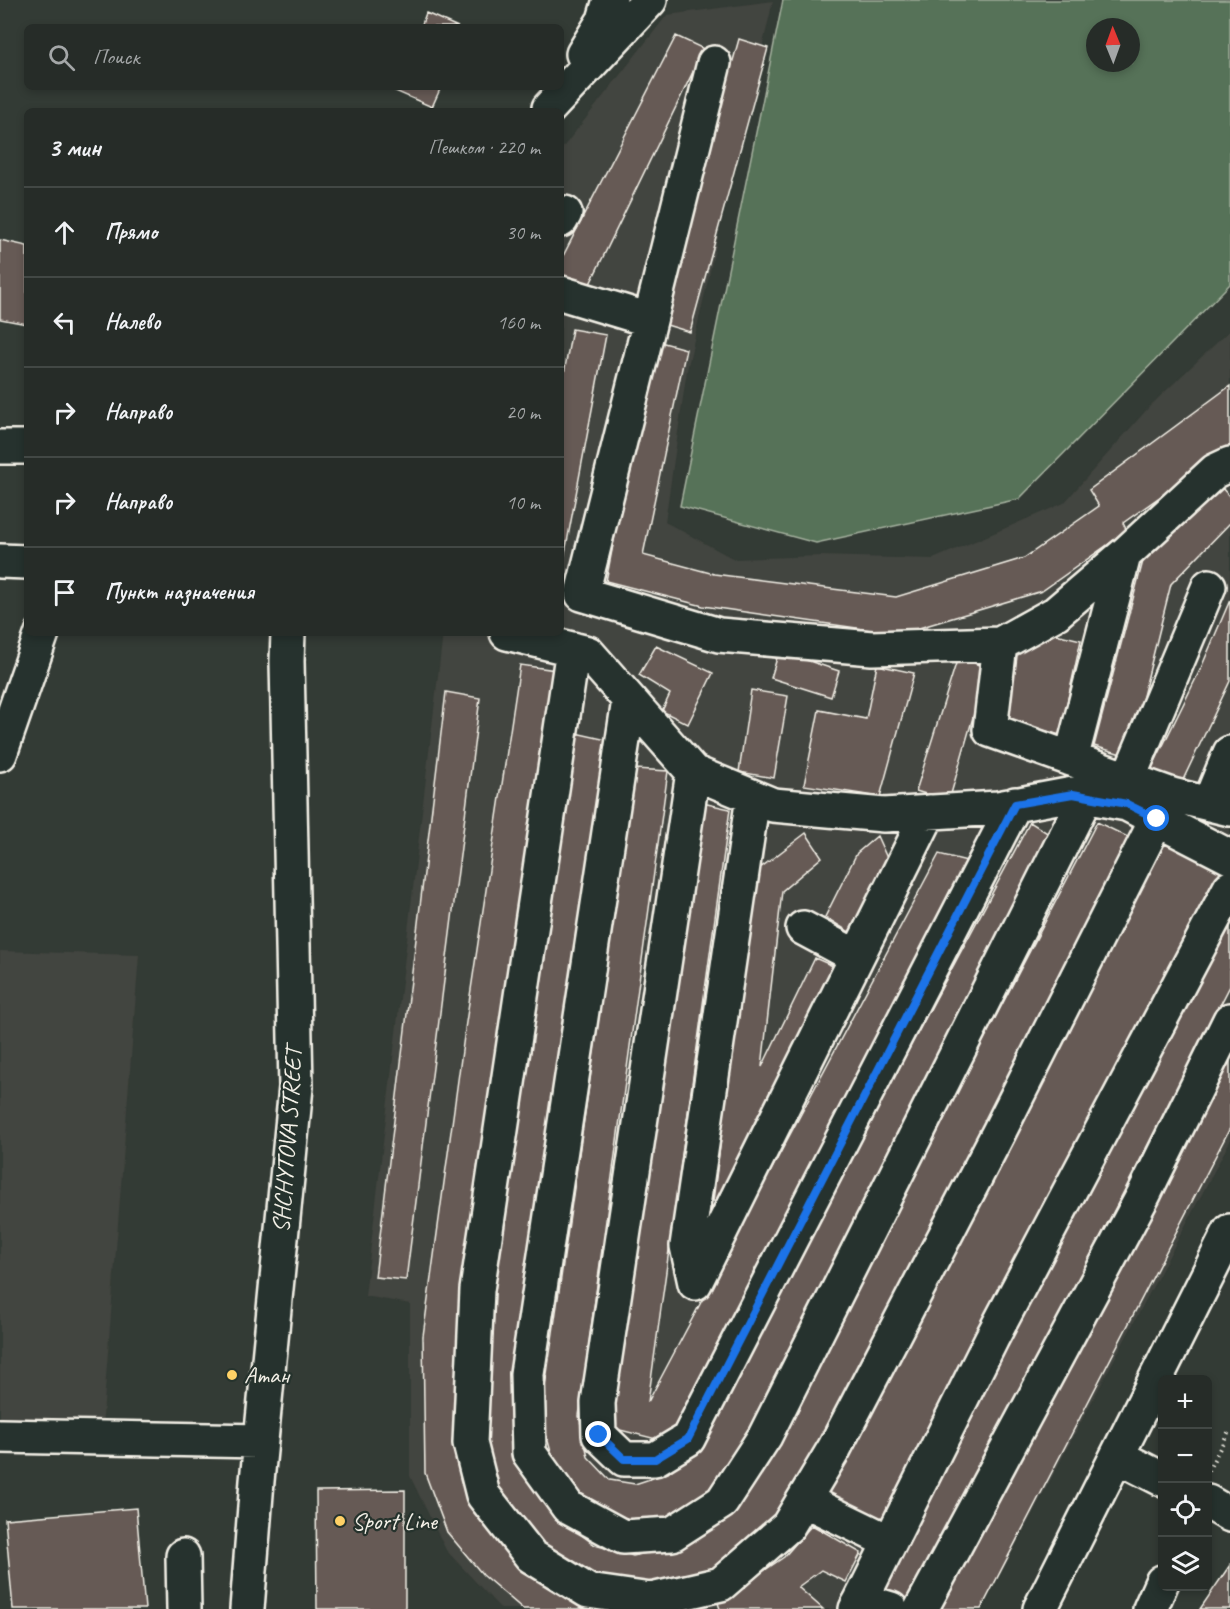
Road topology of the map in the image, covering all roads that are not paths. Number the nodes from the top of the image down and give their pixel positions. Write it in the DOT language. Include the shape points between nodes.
graph roads {
  1 [pos="610,0"];
  2 [pos="650,0"];
  3 [pos="714,63"];
  4 [pos="564,84"];
  5 [pos="560,90"];
  6 [pos="549,108"];
  7 [pos="550,108"];
  8 [pos="564,294"];
  9 [pos="651,320"];
  10 [pos="0,447"];
  11 [pos="24,447"];
  12 [pos="1230,464"];
  13 [pos="1124,555"];
  14 [pos="0,561"];
  15 [pos="24,562"];
  16 [pos="1209,586"];
  17 [pos="41,636"];
  18 [pos="288,636"];
  19 [pos="519,636"];
  20 [pos="1000,644"];
  21 [pos="573,649"];
  22 [pos="629,700"];
  23 [pos="1230,753"];
  24 [pos="0,754"];
  25 [pos="1071,759"];
  26 [pos="693,772"];
  27 [pos="1128,779"];
  28 [pos="1086,796"];
  29 [pos="753,797"];
  30 [pos="1015,804"];
  31 [pos="1220,806"];
  32 [pos="929,812"];
  33 [pos="1157,819"];
  34 [pos="1230,857"];
  35 [pos="1230,888"];
  36 [pos="803,928"];
  37 [pos="857,957"];
  38 [pos="1230,1020"];
  39 [pos="1230,1232"];
  40 [pos="0,1436"];
  41 [pos="261,1441"];
  42 [pos="1117,1456"];
  43 [pos="1158,1477"];
  44 [pos="804,1500"];
  45 [pos="1212,1504"];
  46 [pos="1230,1515"];
  47 [pos="890,1542"];
  48 [pos="183,1556"];
  49 [pos="1158,1591"];
  50 [pos="870,1606"];
  51 [pos="184,1609"];
  52 [pos="248,1609"];
  53 [pos="921,1609"];
  54 [pos="1040,1609"];
  55 [pos="1150,1609"];
  1 -- 4 [label="street" via="604,20"];
  2 -- 7 [label="street"];
  3 -- 9 [label="street"];
  5 -- 6 [label="street"];
  8 -- 9 [label="street"];
  9 -- 20 [label="street" via="582,594 719,635 872,648"];
  10 -- 11 [label="street"];
  12 -- 13 [label="street" via="1215,471"];
  13 -- 20 [label="street" via="1056,613"];
  13 -- 25 [label="street"];
  14 -- 15 [label="street"];
  16 -- 27 [label="street"];
  17 -- 24 [label="street"];
  18 -- 41 [label="street, SHCHYTOVA STREET" via="296,1087"];
  19 -- 21 [label="street"];
  20 -- 25 [label="street" via="990,730"];
  21 -- 22 [label="street" via="588,653"];
  21 -- 44 [label="street" via="477,1290 470,1443 483,1495 531,1557 588,1591 651,1600 721,1584 788,1526"];
  22 -- 26 [label="street"];
  22 -- 28 [label="street" via="527,1374 530,1453 568,1507 623,1537 672,1534 722,1502 765,1436"];
  23 -- 31 [label="street"];
  25 -- 27 [label="street"];
  26 -- 29 [label="street"];
  26 -- 30 [label="street" via="598,1403 599,1435 624,1459 655,1459 688,1439"];
  27 -- 31 [label="street"];
  28 -- 30 [label="street" via="1073,794"];
  28 -- 33 [label="street" via="1127,804"];
  29 -- 32 [label="street" via="773,805 884,815"];
  29 -- 37 [label="street" via="687,1246 695,1283"];
  30 -- 32 [label="street"];
  32 -- 37 [label="street"];
  33 -- 34 [label="street"];
  33 -- 44 [label="street" via="939,1248"];
  35 -- 47 [label="street" via="992,1338"];
  36 -- 37 [label="street"];
  38 -- 53 [label="street" via="1144,1194"];
  39 -- 42 [label="street"];
  40 -- 41 [label="street"];
  41 -- 52 [label="street, SHCHYTOVA STREET"];
  42 -- 43 [label="street"];
  42 -- 54 [label="street"];
  44 -- 47 [label="street"];
  45 -- 46 [label="street"];
  47 -- 50 [label="street"];
  48 -- 51 [label="street"];
  49 -- 55 [label="street"];
}
